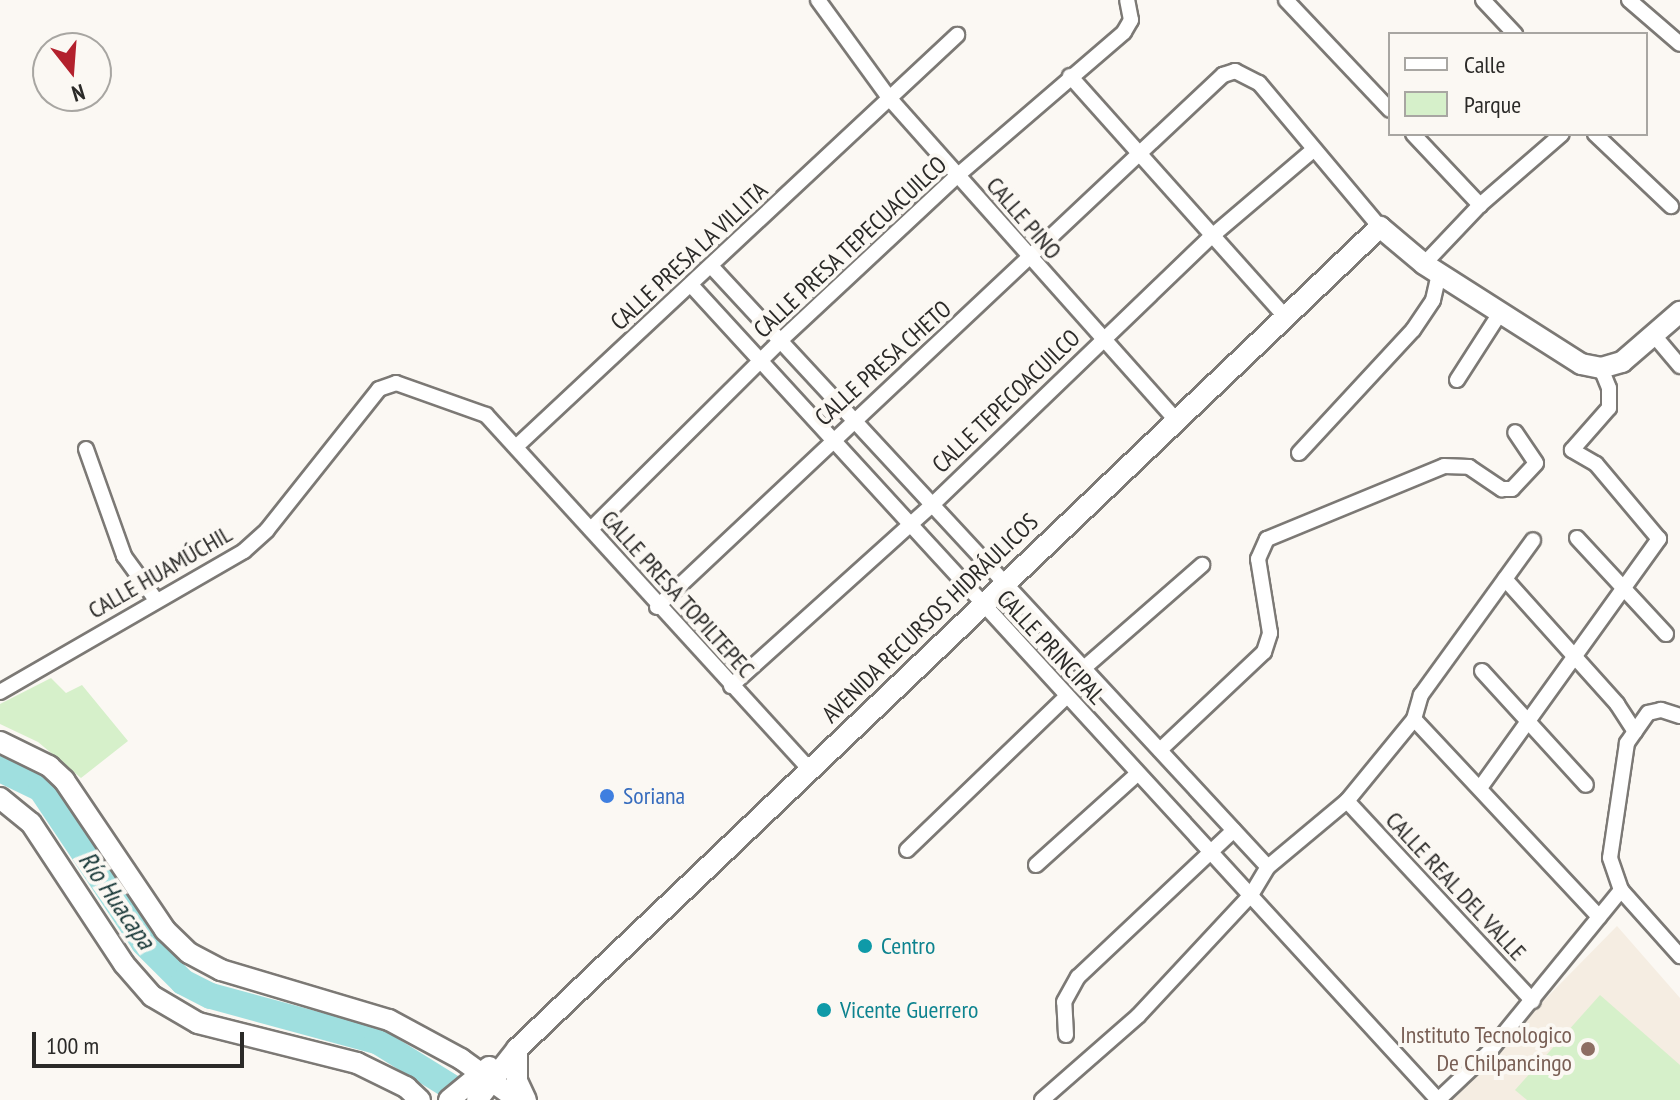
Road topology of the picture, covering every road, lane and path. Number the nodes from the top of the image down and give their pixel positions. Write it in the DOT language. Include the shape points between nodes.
graph roads {
  1 [pos="818,0"];
  2 [pos="1127,0"];
  3 [pos="1286,0"];
  4 [pos="1483,0"];
  5 [pos="1629,0"];
  6 [pos="1513,32"];
  7 [pos="957,35"];
  8 [pos="1680,44"];
  9 [pos="1070,76"];
  10 [pos="890,99"];
  11 [pos="1388,108"];
  12 [pos="1415,136"];
  13 [pos="1560,136"];
  14 [pos="1597,136"];
  15 [pos="1313,150"];
  16 [pos="1140,152"];
  17 [pos="958,175"];
  18 [pos="1480,205"];
  19 [pos="1671,206"];
  20 [pos="1380,227"];
  21 [pos="1212,236"];
  22 [pos="1030,260"];
  23 [pos="711,266"];
  24 [pos="1432,269"];
  25 [pos="691,285"];
  26 [pos="1680,312"];
  27 [pos="1500,313"];
  28 [pos="1284,315"];
  29 [pos="1653,334"];
  30 [pos="1102,338"];
  31 [pos="781,340"];
  32 [pos="761,362"];
  33 [pos="1680,366"];
  34 [pos="1601,368"];
  35 [pos="1457,380"];
  36 [pos="379,389"];
  37 [pos="852,421"];
  38 [pos="1177,421"];
  39 [pos="1515,432"];
  40 [pos="831,439"];
  41 [pos="518,445"];
  42 [pos="86,449"];
  43 [pos="1299,453"];
  44 [pos="932,505"];
  45 [pos="909,524"];
  46 [pos="591,529"];
  47 [pos="1577,538"];
  48 [pos="1533,540"];
  49 [pos="1202,565"];
  50 [pos="1505,579"];
  51 [pos="1004,582"];
  52 [pos="1622,586"];
  53 [pos="156,600"];
  54 [pos="981,604"];
  55 [pos="657,607"];
  56 [pos="1666,634"];
  57 [pos="1575,657"];
  58 [pos="1084,668"];
  59 [pos="1482,671"];
  60 [pos="731,686"];
  61 [pos="0,692"];
  62 [pos="1067,696"];
  63 [pos="1680,716"];
  64 [pos="1414,719"];
  65 [pos="1527,722"];
  66 [pos="1635,732"];
  67 [pos="0,734"];
  68 [pos="0,742"];
  69 [pos="1160,750"];
  70 [pos="49,766"];
  71 [pos="809,769"];
  72 [pos="1138,773"];
  73 [pos="1586,785"];
  74 [pos="1480,788"];
  75 [pos="0,798"];
  76 [pos="1347,801"];
  77 [pos="1234,830"];
  78 [pos="907,850"];
  79 [pos="1209,850"];
  80 [pos="1036,865"];
  81 [pos="1268,867"];
  82 [pos="1621,890"];
  83 [pos="1251,895"];
  84 [pos="1599,917"];
  85 [pos="1680,956"];
  86 [pos="1533,1001"];
  87 [pos="1066,1035"];
  88 [pos="517,1049"];
  89 [pos="461,1059"];
  90 [pos="482,1084"];
  91 [pos="1048,1098"];
  92 [pos="420,1100"];
  93 [pos="449,1100"];
  94 [pos="518,1100"];
  95 [pos="526,1100"];
  96 [pos="1438,1100"];
  1 -- 10 [label="street, CALLE PINO"];
  2 -- 9 [label="street, CALLE PRESA TEPECUACUILCO" via="1131,20 1124,32"];
  3 -- 11 [label="street"];
  4 -- 6 [label="street"];
  5 -- 8 [label="street"];
  7 -- 10 [label="street, CALLE PRESA LA VILLITA"];
  9 -- 16 [label="street"];
  9 -- 17 [label="street, CALLE PRESA TEPECUACUILCO"];
  10 -- 17 [label="street, CALLE PINO"];
  10 -- 23 [label="street, CALLE PRESA LA VILLITA"];
  12 -- 18 [label="street"];
  13 -- 18 [label="street"];
  14 -- 19 [label="street"];
  15 -- 16 [label="street, CALLE PRESA CHETO" via="1261,86 1235,71 1223,75"];
  15 -- 20 [label="street"];
  15 -- 21 [label="street, CALLE TEPECOACUILCO"];
  16 -- 21 [label="street"];
  16 -- 22 [label="street, CALLE PRESA CHETO"];
  17 -- 22 [label="street, CALLE PINO"];
  17 -- 31 [label="street, CALLE PRESA TEPECUACUILCO"];
  18 -- 24 [label="street"];
  20 -- 24 [label="street"];
  20 -- 28 [label="street, AVENIDA RECURSOS HIDRÁULICOS"];
  21 -- 28 [label="street"];
  21 -- 30 [label="street, CALLE TEPECOACUILCO"];
  22 -- 30 [label="street, CALLE PINO"];
  22 -- 37 [label="street, CALLE PRESA CHETO"];
  23 -- 25 [label="street, CALLE PRESA LA VILLITA"];
  23 -- 31 [label="street, CALLE PRINCIPAL"];
  24 -- 27 [label="street"];
  24 -- 43 [label="street" via="1433,300 1413,330"];
  25 -- 32 [label="street, CALLE PRINCIPAL"];
  25 -- 41 [label="street, CALLE PRESA LA VILLITA"];
  26 -- 29 [label="street"];
  27 -- 34 [label="street" via="1581,364"];
  27 -- 35 [label="street"];
  28 -- 38 [label="street, AVENIDA RECURSOS HIDRÁULICOS"];
  29 -- 33 [label="street"];
  29 -- 34 [label="street" via="1622,362"];
  30 -- 38 [label="street, CALLE PINO"];
  30 -- 44 [label="street, CALLE TEPECOACUILCO"];
  31 -- 32 [label="street, CALLE PRESA TEPECUACUILCO"];
  31 -- 37 [label="street, CALLE PRINCIPAL"];
  32 -- 40 [label="street, CALLE PRINCIPAL"];
  32 -- 46 [label="street, CALLE PRESA TEPECUACUILCO"];
  34 -- 52 [label="street" via="1609,408 1572,450 1596,464 1659,539"];
  36 -- 41 [label="street, CALLE PRESA TOPILTEPEC" via="396,383 486,415"];
  36 -- 53 [label="street, CALLE HUAMÚCHIL" via="267,530 244,551"];
  37 -- 40 [label="street, CALLE PRESA CHETO"];
  37 -- 44 [label="street, CALLE PRINCIPAL"];
  38 -- 51 [label="street, AVENIDA RECURSOS HIDRÁULICOS"];
  39 -- 69 [label="street" via="1536,463 1512,489 1502,489 1469,467 1444,466 1267,539 1260,549 1270,633 1264,652"];
  40 -- 45 [label="street, CALLE PRINCIPAL"];
  40 -- 55 [label="street, CALLE PRESA CHETO"];
  41 -- 46 [label="street, CALLE PRESA TOPILTEPEC"];
  42 -- 53 [label="street" via="124,556"];
  44 -- 45 [label="street, CALLE TEPECOACUILCO"];
  44 -- 51 [label="street, CALLE PRINCIPAL"];
  45 -- 54 [label="street, CALLE PRINCIPAL"];
  45 -- 60 [label="street, CALLE TEPECOACUILCO"];
  46 -- 55 [label="street, CALLE PRESA TOPILTEPEC"];
  47 -- 52 [label="street"];
  48 -- 50 [label="street"];
  49 -- 58 [label="street"];
  50 -- 57 [label="street"];
  50 -- 64 [label="street" via="1421,695"];
  51 -- 54 [label="street, AVENIDA RECURSOS HIDRÁULICOS"];
  51 -- 58 [label="street, CALLE PRINCIPAL"];
  52 -- 56 [label="street"];
  52 -- 57 [label="street"];
  53 -- 61 [label="street, CALLE HUAMÚCHIL"];
  54 -- 62 [label="street, CALLE PRINCIPAL"];
  54 -- 71 [label="street, AVENIDA RECURSOS HIDRÁULICOS"];
  55 -- 60 [label="street, CALLE PRESA TOPILTEPEC"];
  57 -- 65 [label="street"];
  57 -- 66 [label="street"];
  58 -- 69 [label="street, CALLE PRINCIPAL"];
  59 -- 65 [label="street"];
  60 -- 71 [label="street, CALLE PRESA TOPILTEPEC"];
  62 -- 72 [label="street, CALLE PRINCIPAL"];
  62 -- 78 [label="street"];
  63 -- 66 [label="street" via="1661,710 1648,713"];
  64 -- 74 [label="street"];
  64 -- 76 [label="street"];
  65 -- 73 [label="street"];
  65 -- 74 [label="street"];
  66 -- 82 [label="street" via="1627,743 1610,858"];
  67 -- 70 [label="street"];
  68 -- 70 [label="street"];
  69 -- 77 [label="street, CALLE PRINCIPAL"];
  70 -- 89 [label="street" via="80,800 165,930 189,953 221,970 389,1020"];
  71 -- 88 [label="street, AVENIDA RECURSOS HIDRÁULICOS"];
  72 -- 79 [label="street, CALLE PRINCIPAL"];
  72 -- 80 [label="street"];
  74 -- 84 [label="street"];
  75 -- 92 [label="street" via="31,823 124,964 163,1004 198,1023 357,1063 406,1087"];
  76 -- 81 [label="street"];
  76 -- 86 [label="street, CALLE REAL DEL VALLE"];
  77 -- 79 [label="street"];
  77 -- 81 [label="street, CALLE PRINCIPAL"];
  79 -- 83 [label="street, CALLE PRINCIPAL"];
  79 -- 87 [label="street" via="1078,977 1064,1002"];
  81 -- 83 [label="street"];
  82 -- 84 [label="street"];
  82 -- 85 [label="street"];
  83 -- 91 [label="street" via="1138,1016"];
  83 -- 96 [label="street, CALLE PRINCIPAL"];
  84 -- 86 [label="street"];
  86 -- 96 [label="street"];
  88 -- 89 [label="street" via="486,1059"];
  88 -- 90 [label="street, AVENIDA RECURSOS HIDRÁULICOS"];
  88 -- 95 [label="street" via="517,1081"];
  89 -- 90 [label="street"];
  90 -- 93 [label="street, AVENIDA RECURSOS HIDRÁULICOS"];
  90 -- 94 [label="street"];
}
